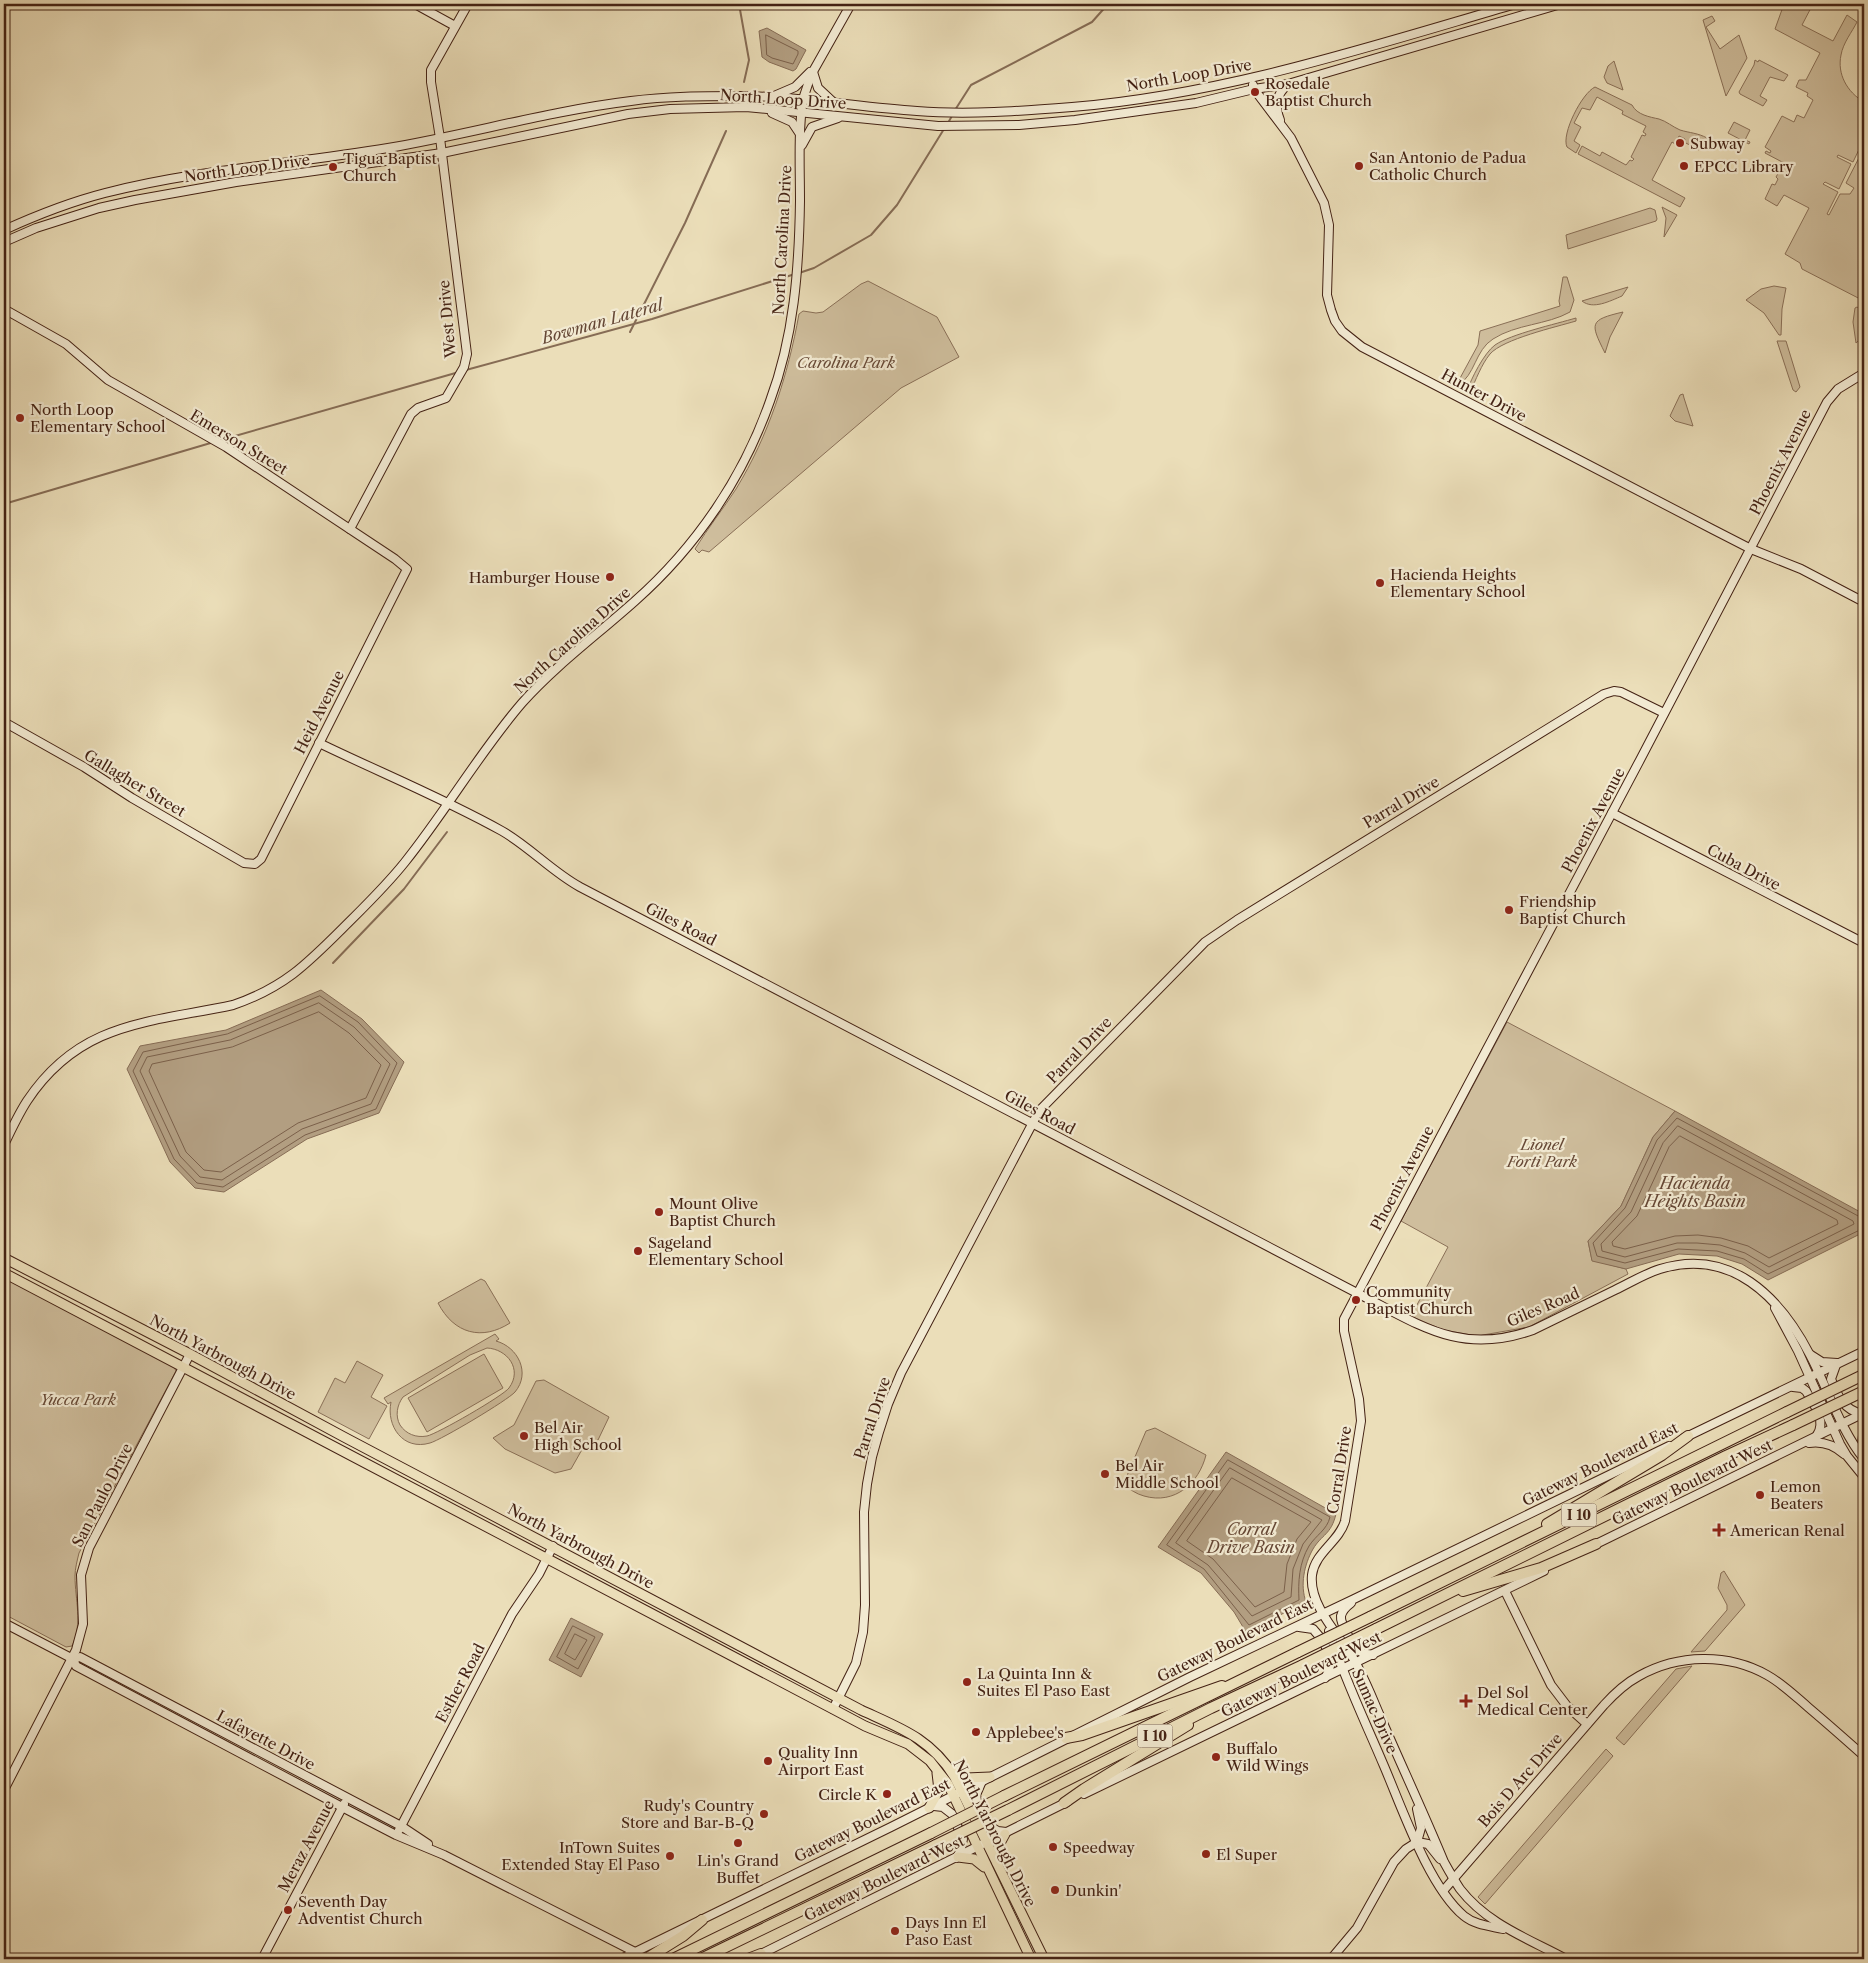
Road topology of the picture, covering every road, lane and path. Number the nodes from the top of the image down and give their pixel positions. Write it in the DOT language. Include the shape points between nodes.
graph roads {
  1 [pos="415,4"];
  2 [pos="468,4"];
  3 [pos="851,4"];
  4 [pos="1516,4"];
  5 [pos="1561,4"];
  6 [pos="455,26"];
  7 [pos="815,69"];
  8 [pos="1252,78"];
  9 [pos="1288,84"];
  10 [pos="1254,89"];
  11 [pos="670,97"];
  12 [pos="768,97"];
  13 [pos="803,99"];
  14 [pos="833,102"];
  15 [pos="670,109"];
  16 [pos="761,109"];
  17 [pos="801,112"];
  18 [pos="843,117"];
  19 [pos="1282,124"];
  20 [pos="801,137"];
  21 [pos="440,138"];
  22 [pos="800,149"];
  23 [pos="442,153"];
  24 [pos="4,230"];
  25 [pos="4,242"];
  26 [pos="4,309"];
  27 [pos="1864,373"];
  28 [pos="350,529"];
  29 [pos="1751,549"];
  30 [pos="407,569"];
  31 [pos="1864,602"];
  32 [pos="1664,713"];
  33 [pos="4,722"];
  34 [pos="319,742"];
  35 [pos="447,804"];
  36 [pos="1612,813"];
  37 [pos="252,864"];
  38 [pos="1864,943"];
  39 [pos="1032,1123"];
  40 [pos="4,1145"];
  41 [pos="4,1258"];
  42 [pos="4,1274"];
  43 [pos="1357,1293"];
  44 [pos="1344,1319"];
  45 [pos="130,1323"];
  46 [pos="1788,1324"];
  47 [pos="124,1336"];
  48 [pos="1798,1351"];
  49 [pos="1808,1351"];
  50 [pos="1864,1351"];
  51 [pos="190,1354"];
  52 [pos="1839,1364"];
  53 [pos="183,1368"];
  54 [pos="1819,1374"];
  55 [pos="1864,1375"];
  56 [pos="1810,1379"];
  57 [pos="1793,1387"];
  58 [pos="1864,1390"];
  59 [pos="1863,1413"];
  60 [pos="1843,1424"];
  61 [pos="1833,1428"];
  62 [pos="1864,1428"];
  63 [pos="1688,1436"];
  64 [pos="1816,1436"];
  65 [pos="1802,1444"];
  66 [pos="1847,1456"];
  67 [pos="1864,1459"];
  68 [pos="1864,1478"];
  69 [pos="1596,1544"];
  70 [pos="553,1546"];
  71 [pos="1500,1552"];
  72 [pos="547,1559"];
  73 [pos="1505,1590"];
  74 [pos="1354,1599"];
  75 [pos="1436,1599"];
  76 [pos="657,1602"];
  77 [pos="650,1613"];
  78 [pos="1323,1613"];
  79 [pos="4,1623"];
  80 [pos="1297,1626"];
  81 [pos="1373,1654"];
  82 [pos="73,1659"];
  83 [pos="1356,1663"];
  84 [pos="1342,1670"];
  85 [pos="1325,1678"];
  86 [pos="1244,1680"];
  87 [pos="839,1698"];
  88 [pos="1211,1708"];
  89 [pos="833,1709"];
  90 [pos="1587,1724"];
  91 [pos="1066,1738"];
  92 [pos="1864,1756"];
  93 [pos="949,1767"];
  94 [pos="936,1768"];
  95 [pos="986,1779"];
  96 [pos="1410,1782"];
  97 [pos="4,1790"];
  98 [pos="958,1793"];
  99 [pos="347,1798"];
  100 [pos="1064,1803"];
  101 [pos="342,1807"];
  102 [pos="931,1807"];
  103 [pos="401,1826"];
  104 [pos="1007,1833"];
  105 [pos="396,1835"];
  106 [pos="1417,1842"];
  107 [pos="986,1843"];
  108 [pos="977,1848"];
  109 [pos="444,1855"];
  110 [pos="956,1858"];
  111 [pos="998,1866"];
  112 [pos="1448,1869"];
  113 [pos="987,1870"];
  114 [pos="1453,1878"];
  115 [pos="1443,1891"];
  116 [pos="702,1920"];
  117 [pos="1508,1930"];
  118 [pos="635,1952"];
  119 [pos="761,1954"];
  120 [pos="262,1959"];
  121 [pos="621,1959"];
  122 [pos="646,1959"];
  123 [pos="673,1959"];
  124 [pos="701,1959"];
  125 [pos="749,1959"];
  126 [pos="1031,1959"];
  127 [pos="1044,1959"];
  128 [pos="1331,1959"];
  129 [pos="1566,1959"];
  1 -- 6 [label="street"];
  2 -- 6 [label="street, West Drive"];
  3 -- 7 [label="street, North Carolina Drive"];
  4 -- 8 [label="street, North Loop Drive"];
  5 -- 9 [label="street, North Loop Drive"];
  6 -- 21 [label="street, West Drive" via="431,70 430,84"];
  7 -- 12 [label="street" via="796,87"];
  7 -- 13 [label="street, North Carolina Drive"];
  7 -- 14 [label="street" via="818,88"];
  8 -- 10 [label="street, Hunter Drive"];
  8 -- 14 [label="street, North Loop Drive" via="1189,92 1074,107 942,112"];
  9 -- 10 [label="street, North Loop Drive"];
  9 -- 19 [label="street" via="1276,100"];
  10 -- 18 [label="street, North Loop Drive" via="1196,103 1019,125 933,125"];
  10 -- 19 [label="street, Hunter Drive"];
  11 -- 12 [label="street, North Loop Drive"];
  11 -- 15 [label="street"];
  11 -- 21 [label="street, North Loop Drive" via="596,106"];
  12 -- 13 [label="street, North Loop Drive"];
  13 -- 14 [label="street, North Loop Drive"];
  13 -- 17 [label="street, North Carolina Drive"];
  15 -- 16 [label="street, North Loop Drive"];
  15 -- 23 [label="street, North Loop Drive" via="628,114"];
  16 -- 17 [label="street, North Loop Drive"];
  16 -- 20 [label="street" via="792,122"];
  17 -- 18 [label="street, North Loop Drive"];
  17 -- 20 [label="street, North Carolina Drive"];
  18 -- 22 [label="street" via="812,127"];
  19 -- 29 [label="street, Hunter Drive" via="1326,209 1329,225 1327,295 1335,321 1348,338"];
  20 -- 22 [label="street, North Carolina Drive"];
  21 -- 23 [label="street, West Drive"];
  21 -- 24 [label="street, North Loop Drive" via="157,181 65,205"];
  22 -- 35 [label="street, North Carolina Drive" via="796,286 784,359 770,402 743,463 719,505 688,548 521,705"];
  23 -- 25 [label="street, North Loop Drive" via="227,183 135,200 36,228"];
  23 -- 28 [label="street, West Drive" via="467,354 464,367 446,398 418,408 411,414"];
  26 -- 28 [label="street, Emerson Street" via="66,344 108,380 226,447"];
  27 -- 29 [label="street, Phoenix Avenue" via="1838,389 1827,402"];
  28 -- 30 [label="street, Emerson Street"];
  29 -- 31 [label="street, Hunter Drive" via="1784,561"];
  29 -- 32 [label="street, Phoenix Avenue"];
  30 -- 34 [label="street, Heid Avenue"];
  32 -- 36 [label="street, Phoenix Avenue"];
  32 -- 39 [label="street, Parral Drive" via="1624,693 1604,694 1213,935 1044,1105"];
  33 -- 37 [label="street, Gallagher Street" via="165,818 244,863"];
  34 -- 35 [label="street, Giles Road"];
  34 -- 37 [label="street, Heid Avenue" via="261,859"];
  35 -- 39 [label="street, Giles Road" via="517,841 552,870 580,887"];
  35 -- 40 [label="street, North Carolina Drive" via="389,881 294,975 266,992 233,1005 124,1027 82,1046 40,1084 20,1112"];
  36 -- 38 [label="street, Cuba Drive"];
  36 -- 43 [label="street, Phoenix Avenue"];
  39 -- 43 [label="street, Giles Road"];
  39 -- 87 [label="street, Parral Drive" via="922,1331 888,1404 872,1458 864,1512 864,1632 856,1663"];
  41 -- 45 [label="main road, North Yarbrough Drive"];
  42 -- 47 [label="main road, North Yarbrough Drive"];
  43 -- 44 [label="street, Phoenix Avenue"];
  43 -- 46 [label="street, Giles Road" via="1429,1330 1456,1338 1503,1339 1533,1330 1659,1269 1706,1265 1731,1271 1752,1282 1769,1297"];
  44 -- 78 [label="street, Corral Drive" via="1361,1421 1344,1527 1324,1549 1312,1576 1315,1596"];
  45 -- 47 [label="main road"];
  45 -- 51 [label="main road, North Yarbrough Drive"];
  46 -- 48 [label="street, Giles Road"];
  46 -- 49 [label="street, Giles Road"];
  47 -- 53 [label="main road, North Yarbrough Drive"];
  48 -- 49 [label="street"];
  48 -- 56 [label="street, Giles Road"];
  49 -- 52 [label="street" via="1822,1362"];
  49 -- 54 [label="street, Giles Road"];
  50 -- 52 [label="street, Gateway Boulevard East"];
  51 -- 53 [label="street, San Paulo Drive"];
  51 -- 70 [label="main road, North Yarbrough Drive"];
  52 -- 54 [label="street, Gateway Boulevard East"];
  52 -- 59 [label="street" via="1831,1379 1845,1407 1854,1413"];
  53 -- 72 [label="main road, North Yarbrough Drive"];
  53 -- 82 [label="street, San Paulo Drive" via="85,1557 81,1585 83,1624"];
  54 -- 56 [label="street, Gateway Boulevard East"];
  54 -- 60 [label="street, Giles Road"];
  55 -- 71 [label="highway, I 10, bridge"];
  56 -- 57 [label="street, Gateway Boulevard East"];
  56 -- 61 [label="street, Giles Road"];
  57 -- 63 [label="street, Gateway Boulevard East"];
  57 -- 64 [label="street" via="1806,1391 1821,1419 1821,1428"];
  58 -- 75 [label="highway, I 10, bridge"];
  59 -- 60 [label="street, Gateway Boulevard West"];
  60 -- 61 [label="street, Gateway Boulevard West"];
  60 -- 67 [label="street, Giles Road"];
  61 -- 64 [label="street, Gateway Boulevard West"];
  61 -- 66 [label="street, Giles Road"];
  62 -- 67 [label="street"];
  63 -- 71 [label="highway"];
  63 -- 74 [label="street, Gateway Boulevard East"];
  64 -- 65 [label="street, Gateway Boulevard West"];
  65 -- 66 [label="street" via="1827,1444"];
  65 -- 69 [label="street, Gateway Boulevard West"];
  66 -- 68 [label="street"];
  69 -- 73 [label="street, Gateway Boulevard West"];
  69 -- 75 [label="highway" via="1541,1568"];
  70 -- 72 [label="street, Esther Road"];
  70 -- 76 [label="main road, North Yarbrough Drive"];
  71 -- 86 [label="highway, I 10, bridge"];
  72 -- 77 [label="main road, North Yarbrough Drive"];
  72 -- 103 [label="street, Esther Road" via="512,1614"];
  73 -- 81 [label="street, Gateway Boulevard West"];
  73 -- 90 [label="street" via="1551,1685"];
  74 -- 78 [label="street, Gateway Boulevard East"];
  74 -- 81 [label="street" via="1344,1610 1342,1623 1354,1646 1365,1654"];
  75 -- 88 [label="highway, I 10, bridge"];
  76 -- 77 [label="main road"];
  76 -- 87 [label="main road, North Yarbrough Drive"];
  77 -- 89 [label="main road, North Yarbrough Drive"];
  78 -- 80 [label="street, Gateway Boulevard East"];
  78 -- 83 [label="street, Sumac Drive"];
  78 -- 84 [label="street, Sumac Drive"];
  79 -- 82 [label="street, Lafayette Drive"];
  80 -- 85 [label="street" via="1313,1629 1331,1656 1332,1664"];
  80 -- 91 [label="street, Gateway Boulevard East"];
  81 -- 83 [label="street, Gateway Boulevard West"];
  82 -- 97 [label="street, San Paulo Drive"];
  82 -- 99 [label="street, Lafayette Drive" via="80,1657"];
  82 -- 101 [label="street, Lafayette Drive" via="76,1666"];
  83 -- 84 [label="street, Gateway Boulevard West"];
  83 -- 96 [label="street, Sumac Drive"];
  84 -- 85 [label="street, Gateway Boulevard West"];
  84 -- 106 [label="street, Sumac Drive"];
  85 -- 100 [label="street, Gateway Boulevard West"];
  86 -- 91 [label="highway" via="1208,1689 1082,1736"];
  86 -- 123 [label="highway, I 10, bridge"];
  87 -- 89 [label="street, Parral Drive"];
  87 -- 93 [label="main road, North Yarbrough Drive" via="921,1739"];
  88 -- 100 [label="highway" via="1177,1733"];
  88 -- 124 [label="highway, I 10, bridge"];
  89 -- 94 [label="main road, North Yarbrough Drive" via="908,1744"];
  90 -- 92 [label="street, Bois D Arc Drive" via="1616,1692 1648,1671 1686,1660 1720,1660 1756,1670 1778,1682"];
  90 -- 114 [label="street, Bois D Arc Drive"];
  91 -- 95 [label="street, Gateway Boulevard East"];
  93 -- 95 [label="main road" via="966,1778"];
  93 -- 98 [label="main road, North Yarbrough Drive"];
  94 -- 98 [label="main road, North Yarbrough Drive"];
  94 -- 102 [label="main road" via="940,1784"];
  95 -- 98 [label="street, Gateway Boulevard East"];
  95 -- 104 [label="street" via="976,1801 989,1826"];
  96 -- 106 [label="street" via="1421,1828"];
  96 -- 112 [label="street, Sumac Drive"];
  98 -- 102 [label="street, Gateway Boulevard East"];
  98 -- 107 [label="main road, North Yarbrough Drive"];
  98 -- 108 [label="main road, North Yarbrough Drive"];
  99 -- 101 [label="street, Meraz Avenue"];
  99 -- 103 [label="street, Lafayette Drive"];
  100 -- 104 [label="street, Gateway Boulevard West"];
  101 -- 105 [label="street, Lafayette Drive"];
  101 -- 120 [label="street, Meraz Avenue"];
  102 -- 110 [label="street" via="943,1807 952,1814 963,1839"];
  102 -- 116 [label="street, Gateway Boulevard East"];
  103 -- 105 [label="street, Esther Road"];
  103 -- 109 [label="street, Lafayette Drive"];
  104 -- 107 [label="street, Gateway Boulevard West"];
  104 -- 111 [label="main road" via="998,1847"];
  105 -- 109 [label="street, Lafayette Drive"];
  106 -- 112 [label="street" via="1428,1844"];
  106 -- 115 [label="street, Sumac Drive"];
  106 -- 128 [label="street" via="1394,1862 1356,1928"];
  107 -- 108 [label="street, Gateway Boulevard West"];
  107 -- 111 [label="main road, North Yarbrough Drive"];
  108 -- 110 [label="street, Gateway Boulevard West"];
  108 -- 113 [label="main road, North Yarbrough Drive"];
  109 -- 118 [label="street, Lafayette Drive"];
  110 -- 113 [label="main road" via="975,1860"];
  110 -- 119 [label="street, Gateway Boulevard West"];
  111 -- 127 [label="main road, North Yarbrough Drive"];
  112 -- 114 [label="street, Sumac Drive"];
  113 -- 126 [label="main road, North Yarbrough Drive"];
  114 -- 115 [label="street, Bois D Arc Drive"];
  114 -- 117 [label="street, Sumac Drive" via="1479,1910"];
  115 -- 117 [label="street, Sumac Drive" via="1472,1921"];
  116 -- 118 [label="street, Gateway Boulevard East"];
  116 -- 122 [label="highway"];
  117 -- 129 [label="street, Sumac Drive"];
  118 -- 121 [label="street, Gateway Boulevard East"];
  119 -- 125 [label="highway"];
}
